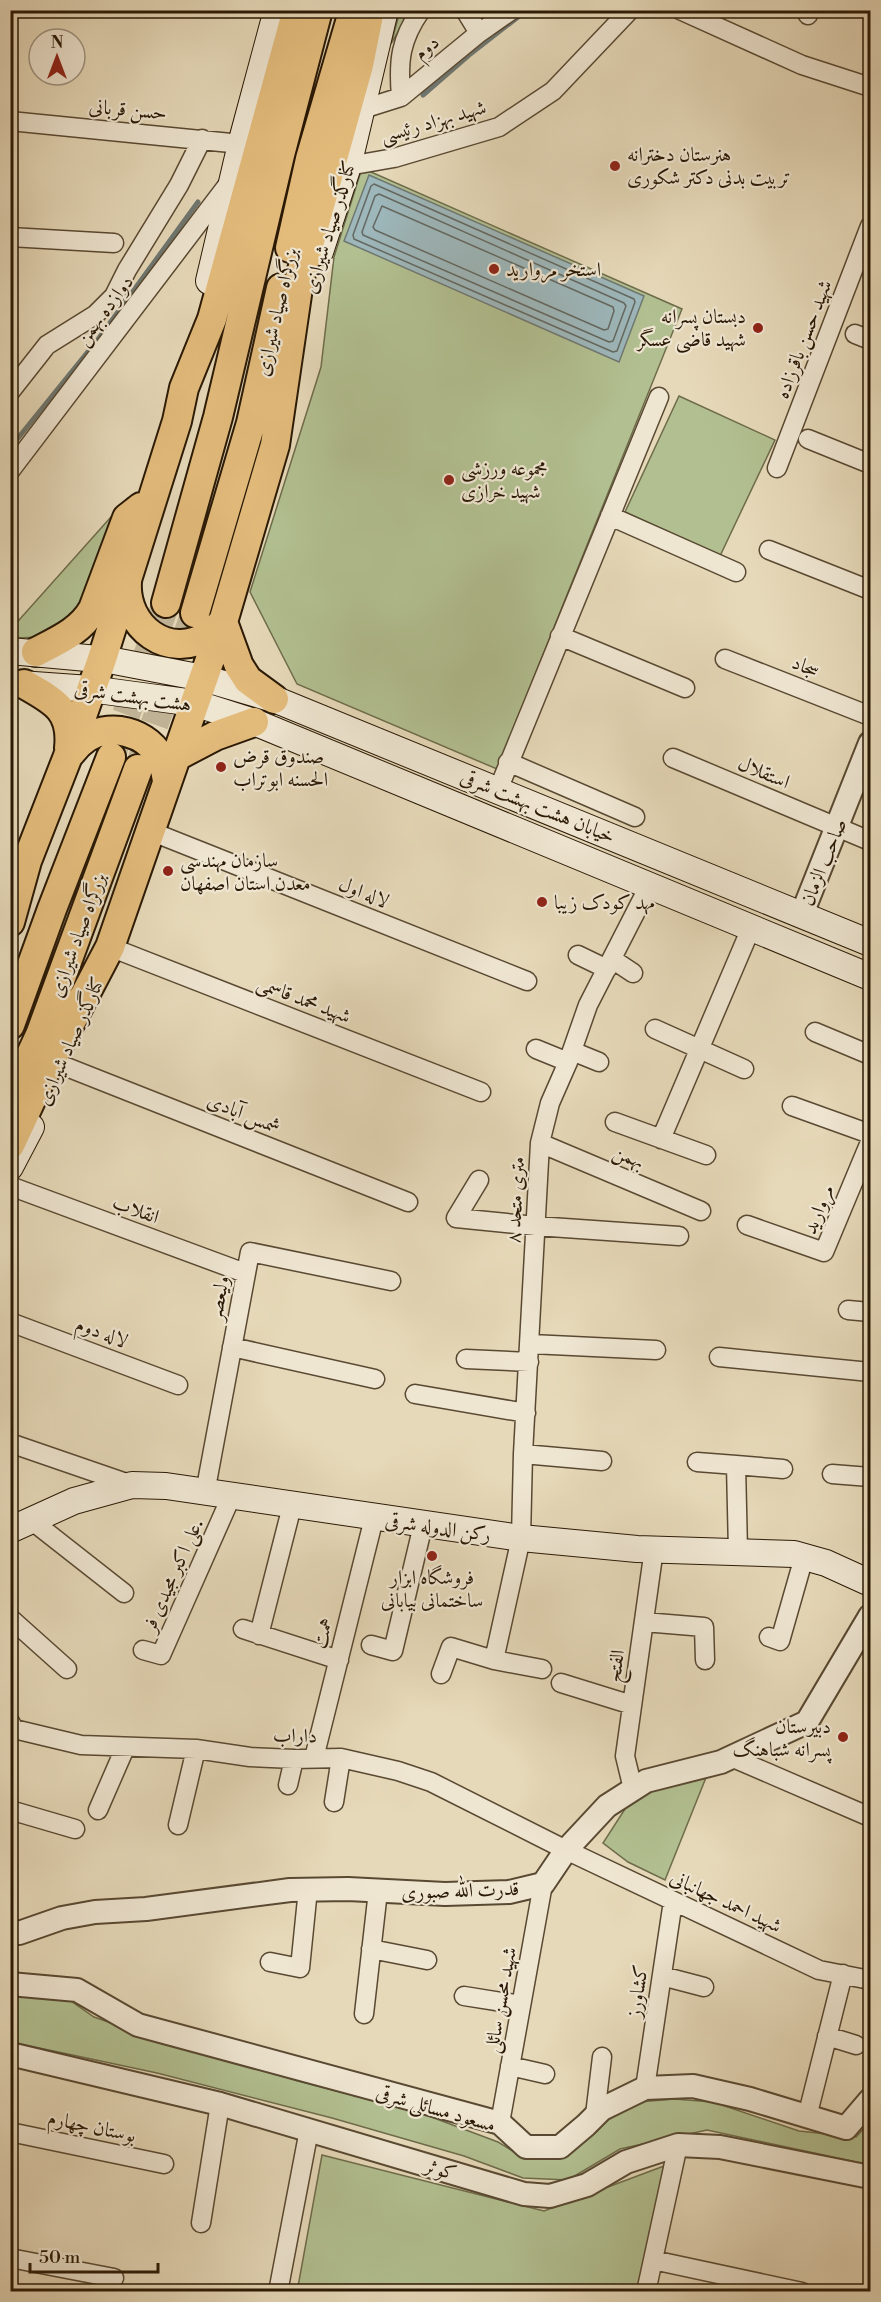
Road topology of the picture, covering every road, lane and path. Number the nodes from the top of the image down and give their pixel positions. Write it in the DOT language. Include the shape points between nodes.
graph roads {
  1 [pos="277,10"];
  2 [pos="297,10"];
  3 [pos="318,10"];
  4 [pos="353,10"];
  5 [pos="370,10"];
  6 [pos="385,10"];
  7 [pos="421,10"];
  8 [pos="465,10"];
  9 [pos="513,10"];
  10 [pos="630,10"];
  11 [pos="680,10"];
  12 [pos="479,33"];
  13 [pos="870,87"];
  14 [pos="401,97"];
  15 [pos="363,109"];
  16 [pos="10,121"];
  17 [pos="202,139"];
  18 [pos="241,144"];
  19 [pos="348,166"];
  20 [pos="233,177"];
  21 [pos="870,226"];
  22 [pos="10,237"];
  23 [pos="114,243"];
  24 [pos="184,388"];
  25 [pos="10,392"];
  26 [pos="659,397"];
  27 [pos="808,439"];
  28 [pos="275,445"];
  29 [pos="870,464"];
  30 [pos="777,468"];
  31 [pos="10,471"];
  32 [pos="153,499"];
  33 [pos="610,516"];
  34 [pos="769,550"];
  35 [pos="736,572"];
  36 [pos="128,577"];
  37 [pos="870,590"];
  38 [pos="166,603"];
  39 [pos="195,613"];
  40 [pos="223,622"];
  41 [pos="560,636"];
  42 [pos="23,652"];
  43 [pos="725,659"];
  44 [pos="102,660"];
  45 [pos="17,683"];
  46 [pos="685,688"];
  47 [pos="90,689"];
  48 [pos="199,691"];
  49 [pos="274,699"];
  50 [pos="870,716"];
  51 [pos="254,722"];
  52 [pos="870,743"];
  53 [pos="68,756"];
  54 [pos="111,757"];
  55 [pos="673,758"];
  56 [pos="508,762"];
  57 [pos="172,768"];
  58 [pos="138,769"];
  59 [pos="498,790"];
  60 [pos="635,818"];
  61 [pos="837,827"];
  62 [pos="150,831"];
  63 [pos="870,841"];
  64 [pos="27,861"];
  65 [pos="649,886"];
  66 [pos="10,901"];
  67 [pos="802,914"];
  68 [pos="10,922"];
  69 [pos="751,928"];
  70 [pos="863,939"];
  71 [pos="110,947"];
  72 [pos="578,955"];
  73 [pos="609,964"];
  74 [pos="842,965"];
  75 [pos="633,973"];
  76 [pos="870,977"];
  77 [pos="527,981"];
  78 [pos="10,1025"];
  79 [pos="655,1029"];
  80 [pos="815,1032"];
  81 [pos="536,1049"];
  82 [pos="699,1049"];
  83 [pos="870,1056"];
  84 [pos="570,1057"];
  85 [pos="599,1062"];
  86 [pos="64,1065"];
  87 [pos="744,1069"];
  88 [pos="481,1092"];
  89 [pos="10,1099"];
  90 [pos="792,1106"];
  91 [pos="615,1122"];
  92 [pos="870,1134"];
  93 [pos="661,1139"];
  94 [pos="870,1142"];
  95 [pos="540,1143"];
  96 [pos="10,1145"];
  97 [pos="706,1155"];
  98 [pos="10,1167"];
  99 [pos="863,1179"];
  100 [pos="479,1180"];
  101 [pos="10,1186"];
  102 [pos="408,1202"];
  103 [pos="701,1210"];
  104 [pos="747,1225"];
  105 [pos="536,1226"];
  106 [pos="679,1236"];
  107 [pos="245,1274"];
  108 [pos="391,1281"];
  109 [pos="848,1310"];
  110 [pos="870,1312"];
  111 [pos="10,1322"];
  112 [pos="232,1347"];
  113 [pos="656,1350"];
  114 [pos="530,1353"];
  115 [pos="720,1357"];
  116 [pos="466,1359"];
  117 [pos="870,1372"];
  118 [pos="375,1379"];
  119 [pos="178,1385"];
  120 [pos="415,1394"];
  121 [pos="526,1413"];
  122 [pos="10,1443"];
  123 [pos="523,1454"];
  124 [pos="602,1461"];
  125 [pos="697,1462"];
  126 [pos="736,1465"];
  127 [pos="783,1469"];
  128 [pos="832,1474"];
  129 [pos="870,1477"];
  130 [pos="132,1485"];
  131 [pos="205,1493"];
  132 [pos="231,1497"];
  133 [pos="292,1506"];
  134 [pos="374,1518"];
  135 [pos="21,1525"];
  136 [pos="423,1525"];
  137 [pos="521,1538"];
  138 [pos="654,1549"];
  139 [pos="738,1551"];
  140 [pos="804,1557"];
  141 [pos="870,1583"];
  142 [pos="124,1593"];
  143 [pos="870,1616"];
  144 [pos="10,1618"];
  145 [pos="644,1622"];
  146 [pos="769,1637"];
  147 [pos="371,1645"];
  148 [pos="143,1650"];
  149 [pos="339,1660"];
  150 [pos="494,1660"];
  151 [pos="705,1660"];
  152 [pos="67,1669"];
  153 [pos="542,1669"];
  154 [pos="441,1674"];
  155 [pos="561,1683"];
  156 [pos="632,1705"];
  157 [pos="12,1730"];
  158 [pos="125,1748"];
  159 [pos="196,1749"];
  160 [pos="731,1757"];
  161 [pos="314,1758"];
  162 [pos="341,1758"];
  163 [pos="294,1759"];
  164 [pos="288,1785"];
  165 [pos="633,1789"];
  166 [pos="334,1802"];
  167 [pos="10,1810"];
  168 [pos="98,1810"];
  169 [pos="870,1816"];
  170 [pos="178,1825"];
  171 [pos="75,1829"];
  172 [pos="566,1850"];
  173 [pos="543,1884"];
  174 [pos="308,1889"];
  175 [pos="378,1891"];
  176 [pos="673,1901"];
  177 [pos="10,1932"];
  178 [pos="371,1949"];
  179 [pos="427,1960"];
  180 [pos="270,1962"];
  181 [pos="843,1974"];
  182 [pos="662,1976"];
  183 [pos="870,1980"];
  184 [pos="10,1984"];
  185 [pos="704,1987"];
  186 [pos="464,1996"];
  187 [pos="521,2005"];
  188 [pos="364,2014"];
  189 [pos="827,2036"];
  190 [pos="856,2045"];
  191 [pos="10,2054"];
  192 [pos="602,2057"];
  193 [pos="510,2066"];
  194 [pos="546,2074"];
  195 [pos="645,2088"];
  196 [pos="870,2100"];
  197 [pos="220,2104"];
  198 [pos="595,2115"];
  199 [pos="807,2116"];
  200 [pos="500,2123"];
  201 [pos="309,2130"];
  202 [pos="10,2132"];
  203 [pos="678,2145"];
  204 [pos="164,2164"];
  205 [pos="870,2177"];
  206 [pos="201,2223"];
  207 [pos="10,2258"];
  208 [pos="653,2260"];
  209 [pos="114,2278"];
  210 [pos="278,2292"];
  211 [pos="646,2292"];
  212 [pos="802,2292"];
  1 -- 18 [label="main road"];
  2 -- 24 [label="highway" via="212,320"];
  3 -- 38 [label="highway, بزرگراه صیاد شیرازی" via="218,417"];
  4 -- 39 [label="highway, بزرگراه صیاد شیرازی" via="310,159 251,423"];
  5 -- 28 [label="highway" via="359,65 299,281"];
  6 -- 15 [label="main road, کنارگذر صیاد شیرازی"];
  7 -- 14 [label="street" via="400,50"];
  8 -- 12 [label="street"];
  9 -- 12 [label="street, دوم"];
  10 -- 19 [label="street, شهید بهزاد رئیسی" via="553,91 499,127 394,158"];
  11 -- 13 [label="street" via="802,65"];
  12 -- 14 [label="street, دوم"];
  14 -- 15 [label="street, دوم"];
  15 -- 19 [label="main road, کنارگذر صیاد شیرازی"];
  16 -- 17 [label="street, حسن قربانی"];
  17 -- 18 [label="street, حسن قربانی"];
  17 -- 25 [label="street, دوازده بهمن" via="114,296 94,315 47,345"];
  18 -- 20 [label="main road"];
  19 -- 28 [label="main road, کنارگذر صیاد شیرازی" via="310,286"];
  20 -- 24 [label="main road"];
  20 -- 31 [label="street, دوازده بهمن"];
  21 -- 30 [label="street, شهید حسن باقرزاده"];
  22 -- 23 [label="street"];
  24 -- 32 [label="highway"];
  26 -- 33 [label="street"];
  27 -- 29 [label="street"];
  28 -- 40 [label="highway"];
  32 -- 36 [label="highway"];
  32 -- 42 [label="highway" via="127,518 87,621 71,633"];
  33 -- 35 [label="street"];
  33 -- 41 [label="street"];
  34 -- 37 [label="street"];
  36 -- 40 [label="highway" via="126,596 131,613 142,628 157,638 193,642 210,635"];
  36 -- 44 [label="highway"];
  40 -- 48 [label="highway"];
  40 -- 49 [label="highway" via="238,666 248,680"];
  41 -- 46 [label="street"];
  41 -- 56 [label="street"];
  42 -- 44 [label="main road, هشت بهشت شرقی"];
  43 -- 50 [label="street, سجاد"];
  44 -- 47 [label="highway"];
  44 -- 48 [label="main road, هشت بهشت شرقی"];
  45 -- 47 [label="main road, هشت بهشت شرقی"];
  45 -- 53 [label="highway" via="45,695 65,715 70,733"];
  47 -- 48 [label="main road, هشت بهشت شرقی"];
  47 -- 53 [label="highway"];
  48 -- 49 [label="main road, خیابان هشت بهشت شرقی"];
  48 -- 51 [label="main road, هشت بهشت شرقی"];
  48 -- 57 [label="highway"];
  49 -- 59 [label="main road, خیابان هشت بهشت شرقی"];
  51 -- 57 [label="highway" via="215,736"];
  51 -- 65 [label="main road, خیابان هشت بهشت شرقی"];
  52 -- 61 [label="street, صاحب الزمان"];
  53 -- 57 [label="highway" via="81,742 98,733 117,730 136,735 152,746"];
  53 -- 64 [label="highway"];
  54 -- 78 [label="highway, بزرگراه صیاد شیرازی"];
  55 -- 61 [label="street, استقلال"];
  56 -- 59 [label="street"];
  56 -- 60 [label="street"];
  57 -- 62 [label="highway"];
  58 -- 89 [label="highway, بزرگراه صیاد شیرازی" via="40,1035"];
  59 -- 67 [label="main road, خیابان هشت بهشت شرقی"];
  61 -- 63 [label="street, استقلال"];
  61 -- 67 [label="street, صاحب الزمان"];
  62 -- 71 [label="highway"];
  62 -- 77 [label="street, لاله اول"];
  64 -- 66 [label="main road"];
  64 -- 68 [label="highway"];
  65 -- 69 [label="main road, خیابان هشت بهشت شرقی"];
  65 -- 73 [label="street, ۸ متری متحد"];
  67 -- 70 [label="main road, خیابان هشت بهشت شرقی"];
  69 -- 74 [label="main road, خیابان هشت بهشت شرقی"];
  69 -- 82 [label="street"];
  70 -- 74 [label="main road"];
  71 -- 86 [label="main road, کنارگذر صیاد شیرازی"];
  71 -- 88 [label="street, شهید محمد قاسمی"];
  71 -- 96 [label="highway"];
  72 -- 73 [label="street"];
  73 -- 75 [label="street"];
  73 -- 84 [label="street, ۸ متری متحد" via="588,1005"];
  74 -- 76 [label="main road, خیابان هشت بهشت شرقی"];
  79 -- 82 [label="street"];
  80 -- 83 [label="street"];
  81 -- 84 [label="street"];
  82 -- 87 [label="street"];
  82 -- 93 [label="street"];
  84 -- 85 [label="street"];
  84 -- 95 [label="street, ۸ متری متحد" via="550,1103"];
  86 -- 98 [label="main road, کنارگذر صیاد شیرازی"];
  86 -- 102 [label="street, شمس آبادی"];
  90 -- 92 [label="street"];
  91 -- 93 [label="street"];
  93 -- 97 [label="street"];
  94 -- 99 [label="street, مروارید"];
  95 -- 103 [label="street, بهمن"];
  95 -- 105 [label="street, ۸ متری متحد"];
  99 -- 104 [label="street, مروارید" via="824,1252"];
  100 -- 105 [label="street" via="456,1218"];
  101 -- 107 [label="street, انقلاب"];
  105 -- 106 [label="street"];
  105 -- 114 [label="street, ۸ متری متحد"];
  107 -- 108 [label="street, ولیعصر" via="250,1252"];
  107 -- 112 [label="street, ولیعصر"];
  109 -- 110 [label="street"];
  111 -- 119 [label="street, لاله دوم"];
  112 -- 118 [label="street"];
  112 -- 131 [label="street, ولیعصر"];
  113 -- 114 [label="street"];
  114 -- 116 [label="street"];
  114 -- 121 [label="street, ۸ متری متحد"];
  115 -- 117 [label="street"];
  120 -- 121 [label="street"];
  121 -- 123 [label="street, ۸ متری متحد"];
  122 -- 130 [label="street"];
  123 -- 124 [label="street"];
  123 -- 137 [label="street, ۸ متری متحد"];
  125 -- 126 [label="street"];
  126 -- 127 [label="street"];
  126 -- 139 [label="street"];
  128 -- 129 [label="street"];
  130 -- 131 [label="main road, رکن الدوله شرقی"];
  130 -- 135 [label="main road, رکن الدوله شرقی" via="74,1501"];
  131 -- 132 [label="main road, رکن الدوله شرقی"];
  132 -- 133 [label="main road, رکن الدوله شرقی"];
  132 -- 148 [label="street, علی اکبر مجیدی فر." via="161,1655"];
  133 -- 134 [label="main road, رکن الدوله شرقی"];
  133 -- 149 [label="street" via="251,1632"];
  134 -- 136 [label="main road, رکن الدوله شرقی"];
  134 -- 149 [label="street, همت"];
  135 -- 142 [label="street"];
  136 -- 137 [label="main road, رکن الدوله شرقی"];
  136 -- 147 [label="street" via="393,1651"];
  137 -- 138 [label="main road, رکن الدوله شرقی"];
  137 -- 150 [label="street, ۸ متری متحد"];
  138 -- 139 [label="main road, رکن الدوله شرقی"];
  138 -- 145 [label="street, الفتح"];
  139 -- 140 [label="main road, رکن الدوله شرقی"];
  140 -- 141 [label="main road, رکن الدوله شرقی"];
  140 -- 146 [label="street" via="780,1641"];
  143 -- 160 [label="street, قدرت الله صبوری" via="807,1722"];
  144 -- 152 [label="street"];
  145 -- 151 [label="street" via="704,1627"];
  145 -- 156 [label="street, الفتح"];
  149 -- 161 [label="street, همت"];
  150 -- 153 [label="street"];
  150 -- 154 [label="street" via="451,1647"];
  155 -- 156 [label="street"];
  156 -- 165 [label="street, الفتح" via="625,1756"];
  157 -- 158 [label="street, داراب" via="81,1746"];
  158 -- 159 [label="street, داراب"];
  158 -- 168 [label="street"];
  159 -- 163 [label="street, داراب"];
  159 -- 170 [label="street"];
  160 -- 165 [label="street, قدرت الله صبوری" via="646,1781"];
  160 -- 169 [label="street"];
  161 -- 162 [label="street, داراب"];
  161 -- 163 [label="street, داراب"];
  162 -- 166 [label="street"];
  162 -- 172 [label="street, داراب" via="431,1782"];
  163 -- 164 [label="street"];
  165 -- 172 [label="street, قدرت الله صبوری" via="607,1806"];
  167 -- 171 [label="street"];
  172 -- 173 [label="street, قدرت الله صبوری"];
  172 -- 176 [label="street, شهید احمد جهانبانی"];
  173 -- 175 [label="street, قدرت الله صبوری" via="509,1893"];
  173 -- 187 [label="street, شهید محسن سائلی"];
  174 -- 175 [label="street, قدرت الله صبوری"];
  174 -- 177 [label="street, قدرت الله صبوری" via="94,1912 19,1933"];
  174 -- 180 [label="street" via="300,1968"];
  175 -- 178 [label="street"];
  176 -- 181 [label="street, شهید احمد جهانبانی" via="819,1970"];
  176 -- 182 [label="street, کشاورز"];
  178 -- 179 [label="street"];
  178 -- 188 [label="street"];
  181 -- 183 [label="street, شهید احمد جهانبانی"];
  181 -- 189 [label="street"];
  182 -- 185 [label="street"];
  182 -- 195 [label="street, کشاورز"];
  184 -- 200 [label="street, مسعود مسائلی شرقی" via="77,1990 138,2025"];
  186 -- 187 [label="street"];
  187 -- 193 [label="street, شهید محسن سائلی"];
  189 -- 190 [label="street"];
  189 -- 199 [label="street"];
  191 -- 197 [label="street, کوثر"];
  192 -- 198 [label="street"];
  193 -- 194 [label="street"];
  193 -- 200 [label="street, شهید محسن سائلی"];
  195 -- 198 [label="street, مسعود مسائلی شرقی"];
  195 -- 199 [label="street, مسعود مسائلی شرقی" via="693,2086"];
  196 -- 199 [label="street, مسعود مسائلی شرقی" via="846,2128"];
  197 -- 201 [label="street, کوثر"];
  197 -- 206 [label="street"];
  198 -- 200 [label="street, مسعود مسائلی شرقی" via="560,2147 526,2147"];
  201 -- 203 [label="street, کوثر" via="524,2194 550,2196 588,2185 626,2162"];
  201 -- 210 [label="street"];
  202 -- 204 [label="street, بوستان چهارم"];
  203 -- 205 [label="street, کوثر" via="720,2147"];
  203 -- 208 [label="street"];
  207 -- 209 [label="street"];
  208 -- 211 [label="street"];
  208 -- 212 [label="street"];
}
